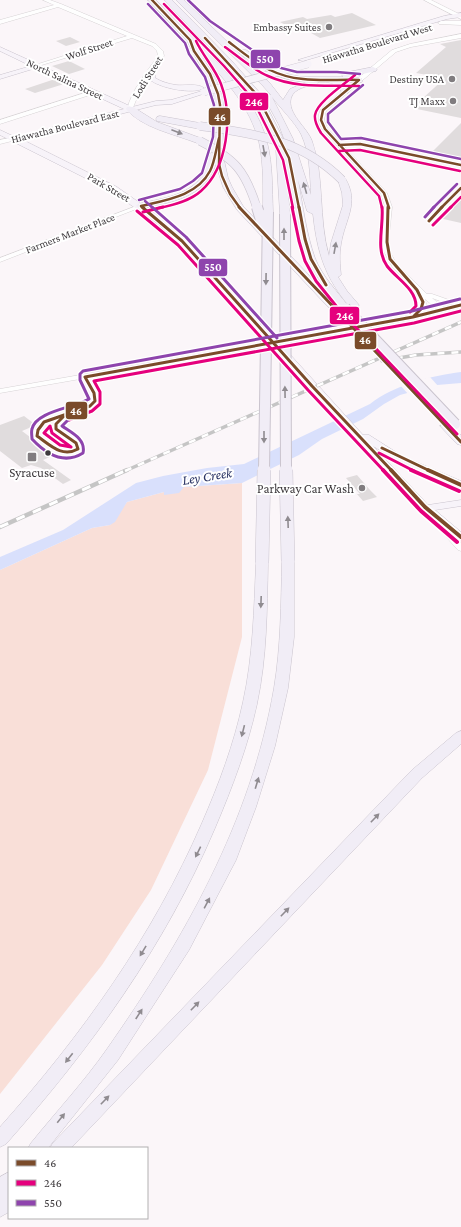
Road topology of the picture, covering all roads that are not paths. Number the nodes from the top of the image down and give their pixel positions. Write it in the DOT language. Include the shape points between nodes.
graph roads {
  1 [pos="46,0"];
  2 [pos="152,0"];
  3 [pos="168,0"];
  4 [pos="180,0"];
  5 [pos="427,0"];
  6 [pos="59,5"];
  7 [pos="460,16"];
  8 [pos="0,22"];
  9 [pos="461,23"];
  10 [pos="441,24"];
  11 [pos="206,26"];
  12 [pos="132,36"];
  13 [pos="461,36"];
  14 [pos="190,40"];
  15 [pos="215,48"];
  16 [pos="0,49"];
  17 [pos="37,66"];
  18 [pos="152,69"];
  19 [pos="373,69"];
  20 [pos="0,77"];
  21 [pos="328,79"];
  22 [pos="358,81"];
  23 [pos="202,90"];
  24 [pos="345,91"];
  25 [pos="94,92"];
  26 [pos="130,109"];
  27 [pos="288,111"];
  28 [pos="269,118"];
  29 [pos="83,121"];
  30 [pos="0,122"];
  31 [pos="0,132"];
  32 [pos="219,138"];
  33 [pos="14,139"];
  34 [pos="0,142"];
  35 [pos="45,153"];
  36 [pos="141,206"];
  37 [pos="321,239"];
  38 [pos="267,240"];
  39 [pos="0,260"];
  40 [pos="338,286"];
  41 [pos="419,291"];
  42 [pos="461,302"];
  43 [pos="461,305"];
  44 [pos="345,307"];
  45 [pos="442,310"];
  46 [pos="413,317"];
  47 [pos="273,342"];
  48 [pos="0,391"];
  49 [pos="456,424"];
  50 [pos="352,428"];
  51 [pos="461,442"];
  52 [pos="461,485"];
  53 [pos="461,503"];
  54 [pos="426,508"];
  55 [pos="461,537"];
  56 [pos="461,548"];
  57 [pos="461,736"];
  58 [pos="0,1139"];
  59 [pos="38,1147"];
  60 [pos="60,1147"];
  61 [pos="8,1181"];
  62 [pos="0,1190"];
  63 [pos="8,1201"];
  64 [pos="0,1209"];
  1 -- 6 [label="street, Lodi Street"];
  2 -- 14 [label="highway"];
  3 -- 15 [label="highway"];
  4 -- 11 [label="highway"];
  5 -- 7 [label="street"];
  6 -- 8 [label="street"];
  6 -- 12 [label="street, Lodi Street"];
  7 -- 10 [label="main road, Hiawatha Boulevard West"];
  7 -- 23 [label="main road, Hiawatha Boulevard West" via="446,17"];
  9 -- 10 [label="street"];
  10 -- 23 [label="main road, Hiawatha Boulevard West, bridge" via="308,64"];
  11 -- 21 [label="highway" via="275,73 296,78"];
  11 -- 27 [label="highway" via="266,84"];
  12 -- 17 [label="street, Wolf Street"];
  12 -- 18 [label="street, Lodi Street" via="154,45 162,52 162,56"];
  13 -- 19 [label="street" via="401,48"];
  14 -- 32 [label="highway" via="194,51 210,74 218,94"];
  14 -- 38 [label="highway, one-way, bridge" via="230,81 252,114 265,154"];
  15 -- 28 [label="highway" via="257,96"];
  37 -- 15 [label="highway, one-way" via="280,116 250,76 236,62"];
  16 -- 17 [label="main road, North Salina Street"];
  17 -- 20 [label="main road, Wolf Street"];
  17 -- 25 [label="main road, North Salina Street"];
  18 -- 23 [label="main road" via="152,79 165,85"];
  18 -- 26 [label="street, Lodi Street" via="132,100"];
  19 -- 21 [label="highway"];
  19 -- 22 [label="street"];
  21 -- 22 [label="highway"];
  21 -- 24 [label="highway" via="341,83"];
  21 -- 27 [label="highway" via="306,84 290,92 286,100"];
  22 -- 24 [label="street"];
  23 -- 26 [label="main road, Hiawatha Boulevard West" via="172,102"];
  24 -- 41 [label="street" via="323,110 320,120 325,129 388,199 386,249 398,269"];
  25 -- 26 [label="main road, North Salina Street"];
  25 -- 30 [label="street"];
  26 -- 29 [label="main road, Hiawatha Boulevard East"];
  26 -- 38 [label="highway, one-way, bridge" via="137,116 200,141 230,157 240,167 249,184"];
  40 -- 26 [label="highway, one-way, bridge" via="334,258 348,205 342,180 334,170 316,157 284,143 244,132 163,120"];
  27 -- 37 [label="highway" via="304,132 311,149"];
  28 -- 44 [label="highway" via="289,158 311,259 331,292"];
  59 -- 28 [label="highway, one-way, bridge" via="112,1054 183,946 228,860 249,807 268,746 281,688 287,637 288,561 284,214 280,152"];
  29 -- 33 [label="main road, Hiawatha Boulevard East"];
  29 -- 35 [label="main road" via="51,134 42,142"];
  31 -- 33 [label="main road, Park Street"];
  32 -- 36 [label="highway" via="210,169 202,182 182,195"];
  32 -- 44 [label="highway" via="219,164 222,176 240,208"];
  33 -- 34 [label="street, Hiawatha Boulevard East"];
  33 -- 35 [label="main road, Park Street"];
  35 -- 36 [label="main road, Park Street"];
  36 -- 39 [label="street, Farmers Market Place"];
  36 -- 47 [label="main road, Park Street" via="182,241"];
  37 -- 40 [label="highway" via="323,255"];
  38 -- 58 [label="highway, one-way, bridge" via="258,656 250,703 238,749 201,846 174,900 117,992 78,1046 37,1098"];
  40 -- 44 [label="highway"];
  41 -- 42 [label="street" via="448,302"];
  41 -- 45 [label="street"];
  41 -- 46 [label="street" via="423,304"];
  43 -- 45 [label="street"];
  44 -- 49 [label="highway"];
  44 -- 49 [label="highway"];
  45 -- 46 [label="street"];
  46 -- 47 [label="street"];
  47 -- 48 [label="street"];
  47 -- 50 [label="main road, Park Street"];
  49 -- 51 [label="highway"];
  50 -- 52 [label="main road" via="399,458"];
  50 -- 54 [label="main road, Park Street"];
  53 -- 54 [label="main road"];
  54 -- 55 [label="main road"];
  54 -- 56 [label="street, Park Street"];
  60 -- 57 [label="highway, one-way" via="417,774"];
  61 -- 62 [label="highway"];
  63 -- 64 [label="highway"];
}
